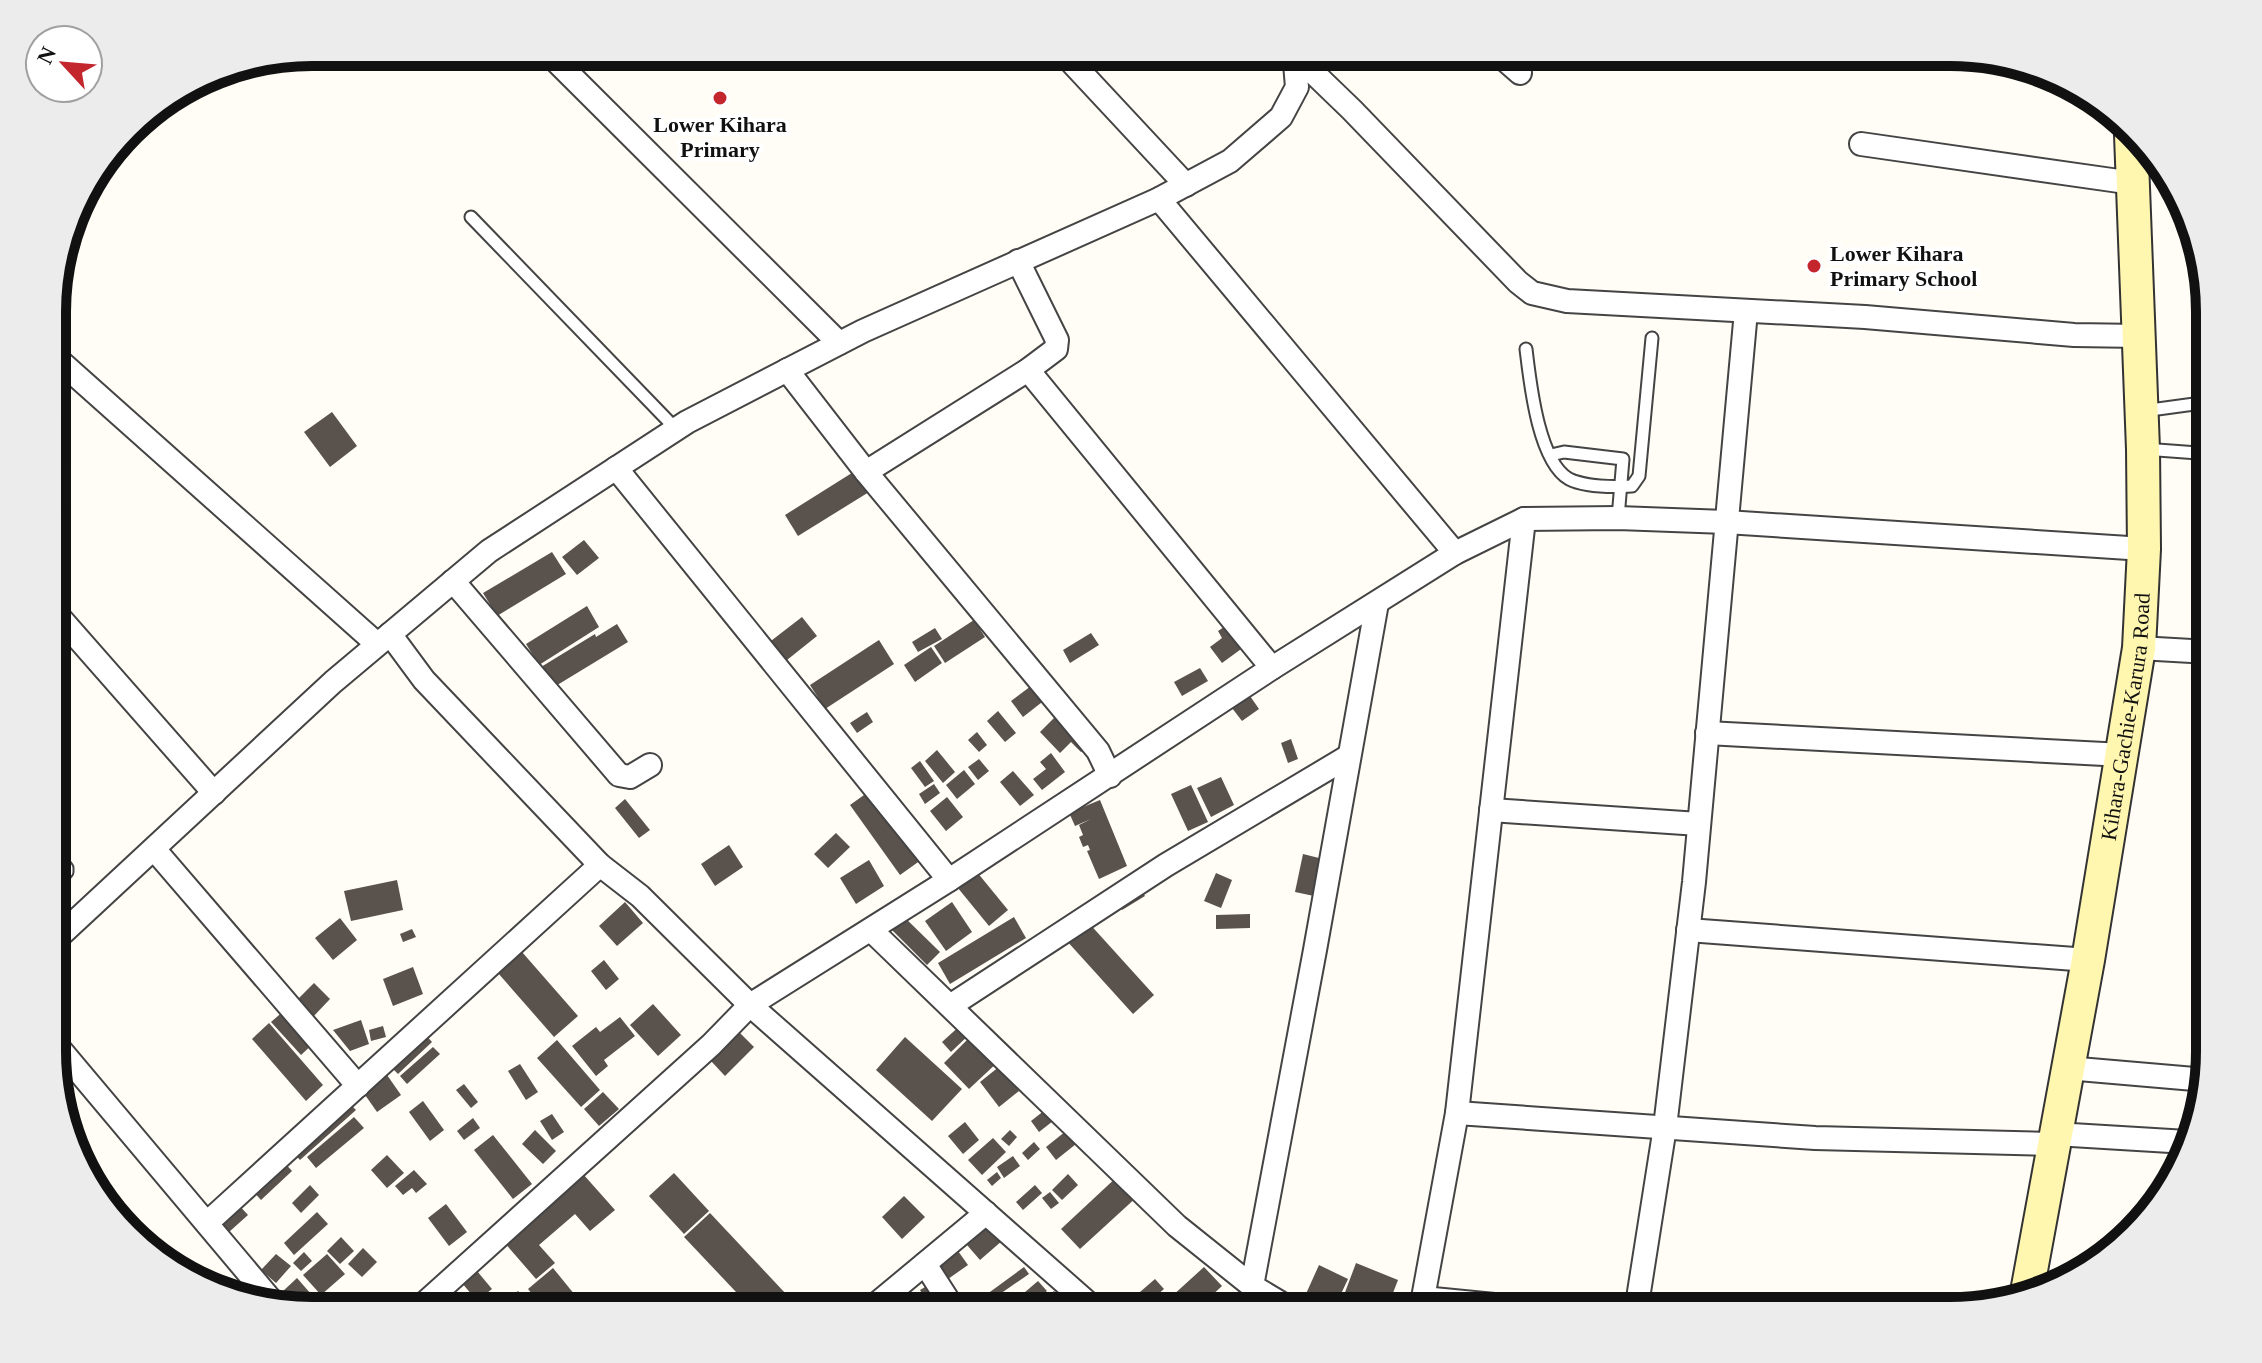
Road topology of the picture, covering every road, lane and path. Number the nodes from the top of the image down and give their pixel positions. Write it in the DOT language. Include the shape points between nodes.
graph roads {
  1 [pos="1295,66"];
  2 [pos="1307,66"];
  3 [pos="1512,66"];
  4 [pos="562,67"];
  5 [pos="1076,67"];
  6 [pos="1520,73"];
  7 [pos="1861,144"];
  8 [pos="2131,146"];
  9 [pos="2133,183"];
  10 [pos="1186,185"];
  11 [pos="1159,199"];
  12 [pos="471,217"];
  13 [pos="1018,261"];
  14 [pos="1746,311"];
  15 [pos="2140,336"];
  16 [pos="1652,338"];
  17 [pos="839,343"];
  18 [pos="1526,349"];
  19 [pos="66,366"];
  20 [pos="787,370"];
  21 [pos="1028,370"];
  22 [pos="2195,404"];
  23 [pos="2141,411"];
  24 [pos="676,429"];
  25 [pos="2143,449"];
  26 [pos="2195,453"];
  27 [pos="1551,455"];
  28 [pos="616,468"];
  29 [pos="866,472"];
  30 [pos="1622,486"];
  31 [pos="1618,518"];
  32 [pos="1524,519"];
  33 [pos="1726,522"];
  34 [pos="2144,549"];
  35 [pos="1455,553"];
  36 [pos="453,581"];
  37 [pos="1377,603"];
  38 [pos="66,625"];
  39 [pos="383,639"];
  40 [pos="2139,648"];
  41 [pos="2195,651"];
  42 [pos="1272,668"];
  43 [pos="1707,733"];
  44 [pos="2123,755"];
  45 [pos="1349,756"];
  46 [pos="650,765"];
  47 [pos="1110,776"];
  48 [pos="214,793"];
  49 [pos="1491,810"];
  50 [pos="1699,824"];
  51 [pos="154,849"];
  52 [pos="600,865"];
  53 [pos="949,880"];
  54 [pos="66,930"];
  55 [pos="871,930"];
  56 [pos="1688,930"];
  57 [pos="2088,960"];
  58 [pos="750,1005"];
  59 [pos="950,1006"];
  60 [pos="66,1057"];
  61 [pos="2067,1068"];
  62 [pos="2194,1079"];
  63 [pos="358,1086"];
  64 [pos="1457,1113"];
  65 [pos="1665,1127"];
  66 [pos="2054,1139"];
  67 [pos="2178,1142"];
  68 [pos="986,1213"];
  69 [pos="207,1223"];
  70 [pos="925,1264"];
  71 [pos="2028,1284"];
  72 [pos="1252,1286"];
  73 [pos="264,1292"];
  74 [pos="1270,1296"];
  75 [pos="1421,1296"];
  76 [pos="1638,1296"];
  77 [pos="432,1297"];
  78 [pos="885,1297"];
  79 [pos="946,1297"];
  80 [pos="1081,1297"];
  1 -- 10 [label="street" via="1297,87 1281,117 1230,161"];
  2 -- 14 [label="street" via="1532,293 1567,301"];
  3 -- 6 [label="street"];
  4 -- 17 [label="street"];
  5 -- 10 [label="street"];
  7 -- 9 [label="street"];
  8 -- 9 [label="street, Kihara-Gachie-Karura Road"];
  9 -- 15 [label="street, Kihara-Gachie-Karura Road"];
  10 -- 11 [label="street"];
  11 -- 13 [label="street"];
  11 -- 35 [label="street"];
  12 -- 24 [label="lane"];
  13 -- 17 [label="street"];
  13 -- 21 [label="street" via="1057,340 1050,356"];
  14 -- 15 [label="street"];
  14 -- 33 [label="street"];
  15 -- 23 [label="street, Kihara-Gachie-Karura Road"];
  16 -- 30 [label="lane" via="1639,476 1632,486"];
  17 -- 20 [label="street"];
  18 -- 27 [label="lane" via="1536,418"];
  19 -- 39 [label="street"];
  20 -- 24 [label="street"];
  20 -- 29 [label="street"];
  21 -- 29 [label="street"];
  21 -- 42 [label="street"];
  22 -- 23 [label="lane"];
  23 -- 25 [label="street, Kihara-Gachie-Karura Road"];
  24 -- 28 [label="street"];
  25 -- 26 [label="lane"];
  25 -- 34 [label="street, Kihara-Gachie-Karura Road"];
  27 -- 30 [label="lane" via="1569,478"];
  27 -- 30 [label="lane" via="1618,457 1624,462"];
  28 -- 36 [label="street" via="489,551"];
  28 -- 53 [label="street"];
  29 -- 47 [label="street" via="1098,751"];
  30 -- 31 [label="lane"];
  31 -- 32 [label="street"];
  31 -- 33 [label="street"];
  32 -- 35 [label="street"];
  32 -- 49 [label="street"];
  33 -- 34 [label="street"];
  33 -- 43 [label="street"];
  34 -- 40 [label="street, Kihara-Gachie-Karura Road"];
  35 -- 37 [label="street"];
  36 -- 39 [label="street"];
  36 -- 46 [label="street" via="619,775 630,777"];
  37 -- 42 [label="street"];
  37 -- 45 [label="street"];
  38 -- 48 [label="street"];
  39 -- 48 [label="street"];
  39 -- 52 [label="street"];
  40 -- 41 [label="street"];
  40 -- 44 [label="street, Kihara-Gachie-Karura Road"];
  42 -- 47 [label="street"];
  43 -- 44 [label="street"];
  43 -- 50 [label="street"];
  44 -- 57 [label="street, Kihara-Gachie-Karura Road"];
  45 -- 59 [label="street" via="1166,865"];
  45 -- 72 [label="street"];
  47 -- 53 [label="street"];
  48 -- 51 [label="street"];
  49 -- 50 [label="street"];
  49 -- 64 [label="street"];
  50 -- 56 [label="street"];
  51 -- 54 [label="street"];
  51 -- 63 [label="street"];
  52 -- 58 [label="street" via="640,896"];
  52 -- 63 [label="street"];
  53 -- 55 [label="street"];
  55 -- 58 [label="street"];
  55 -- 59 [label="street"];
  56 -- 57 [label="street"];
  56 -- 65 [label="street"];
  57 -- 61 [label="street, Kihara-Gachie-Karura Road"];
  58 -- 68 [label="street"];
  58 -- 77 [label="street"];
  59 -- 72 [label="street" via="1177,1226"];
  60 -- 69 [label="street"];
  61 -- 62 [label="street"];
  61 -- 66 [label="street, Kihara-Gachie-Karura Road"];
  63 -- 69 [label="street"];
  64 -- 65 [label="street"];
  64 -- 75 [label="street"];
  65 -- 66 [label="street" via="1815,1138"];
  65 -- 76 [label="street"];
  66 -- 67 [label="street"];
  66 -- 71 [label="street, Kihara-Gachie-Karura Road"];
  68 -- 70 [label="street"];
  68 -- 80 [label="street"];
  69 -- 73 [label="street"];
  70 -- 78 [label="street"];
  70 -- 79 [label="street"];
  72 -- 74 [label="street"];
}
